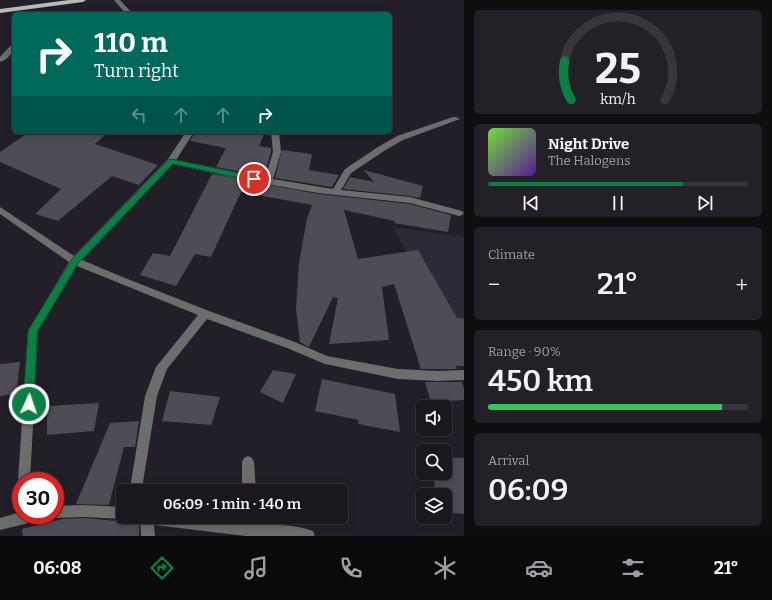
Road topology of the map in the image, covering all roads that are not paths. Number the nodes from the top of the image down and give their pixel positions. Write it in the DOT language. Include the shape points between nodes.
graph roads {
  1 [pos="84,0"];
  2 [pos="117,0"];
  3 [pos="0,11"];
  4 [pos="128,12"];
  5 [pos="12,48"];
  6 [pos="0,60"];
  7 [pos="456,119"];
  8 [pos="189,134"];
  9 [pos="275,134"];
  10 [pos="171,161"];
  11 [pos="268,181"];
  12 [pos="335,192"];
  13 [pos="0,210"];
  14 [pos="459,213"];
  15 [pos="75,261"];
  16 [pos="205,314"];
  17 [pos="464,375"];
  18 [pos="248,462"];
  19 [pos="24,472"];
  20 [pos="138,484"];
  21 [pos="249,484"];
  22 [pos="64,512"];
  23 [pos="116,513"];
  24 [pos="12,518"];
  25 [pos="0,524"];
  26 [pos="148,524"];
  27 [pos="250,524"];
  28 [pos="148,536"];
  29 [pos="308,536"];
  1 -- 3 [label="main road"];
  2 -- 4 [label="street"];
  5 -- 6 [label="street"];
  7 -- 12 [label="street" via="400,138 348,171"];
  8 -- 10 [label="street"];
  9 -- 11 [label="street" via="277,152"];
  10 -- 11 [label="street"];
  10 -- 15 [label="street"];
  11 -- 12 [label="street"];
  12 -- 14 [label="street" via="410,200"];
  13 -- 15 [label="street"];
  15 -- 16 [label="street"];
  15 -- 19 [label="street" via="32,332"];
  16 -- 17 [label="street" via="325,360 398,374"];
  16 -- 20 [label="street" via="162,367 151,396"];
  18 -- 21 [label="street"];
  22 -- 23 [label="street"];
  24 -- 25 [label="street"];
  26 -- 28 [label="street"];
  27 -- 29 [label="street"];
}
